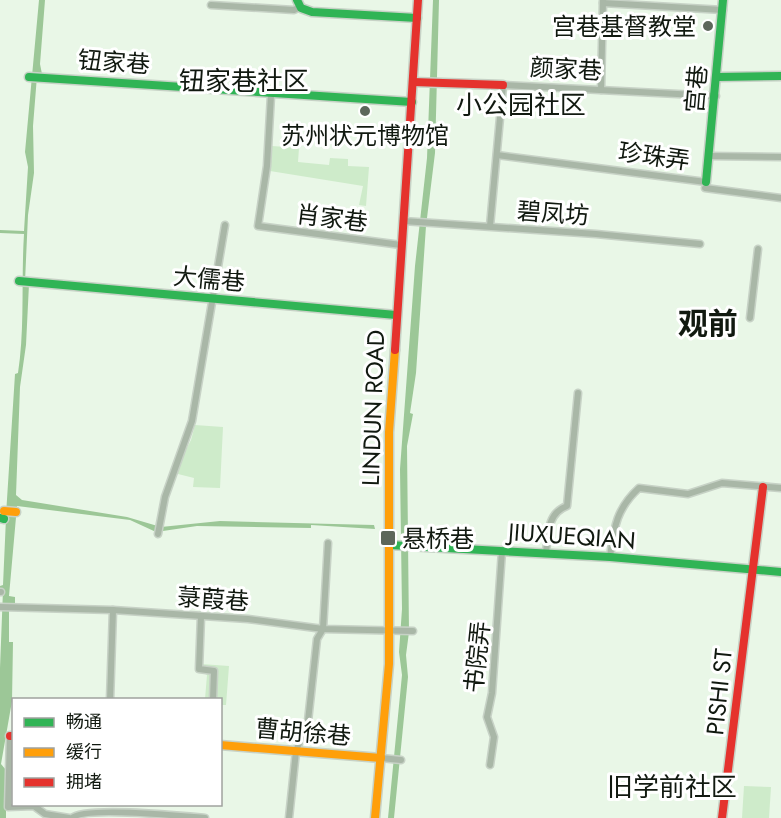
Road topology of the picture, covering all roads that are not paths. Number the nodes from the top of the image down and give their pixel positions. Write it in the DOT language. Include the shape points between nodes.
graph roads {
  1 [pos="418,0"];
  2 [pos="723,0"];
  3 [pos="603,2"];
  4 [pos="298,4"];
  5 [pos="211,5"];
  6 [pos="723,10"];
  7 [pos="417,18"];
  8 [pos="781,75"];
  9 [pos="33,77"];
  10 [pos="718,77"];
  11 [pos="413,82"];
  12 [pos="502,85"];
  13 [pos="601,90"];
  14 [pos="271,95"];
  15 [pos="716,96"];
  16 [pos="412,102"];
  17 [pos="497,155"];
  18 [pos="709,156"];
  19 [pos="781,158"];
  20 [pos="705,185"];
  21 [pos="781,198"];
  22 [pos="403,221"];
  23 [pos="225,225"];
  24 [pos="490,226"];
  25 [pos="700,244"];
  26 [pos="401,245"];
  27 [pos="758,249"];
  28 [pos="21,281"];
  29 [pos="212,299"];
  30 [pos="396,315"];
  31 [pos="750,318"];
  32 [pos="578,393"];
  33 [pos="763,487"];
  34 [pos="781,488"];
  35 [pos="16,512"];
  36 [pos="3,515"];
  37 [pos="158,531"];
  38 [pos="328,543"];
  39 [pos="394,545"];
  40 [pos="502,551"];
  41 [pos="546,553"];
  42 [pos="609,557"];
  43 [pos="752,569"];
  44 [pos="781,572"];
  45 [pos="1,607"];
  46 [pos="113,610"];
  47 [pos="201,616"];
  48 [pos="323,629"];
  49 [pos="390,631"];
  50 [pos="412,631"];
  51 [pos="110,698"];
  52 [pos="213,698"];
  53 [pos="12,736"];
  54 [pos="222,745"];
  55 [pos="296,751"];
  56 [pos="381,758"];
  57 [pos="401,760"];
  58 [pos="490,765"];
  59 [pos="104,806"];
  60 [pos="103,812"];
  61 [pos="70,818"];
  62 [pos="205,818"];
  63 [pos="289,818"];
  64 [pos="375,818"];
  65 [pos="722,818"];
  1 -- 7 [label="street, LINDUN ROAD"];
  2 -- 6 [label="street, 宫巷"];
  3 -- 6 [label="street"];
  3 -- 13 [label="street"];
  4 -- 5 [label="street" via="294,10"];
  4 -- 7 [label="street" via="317,13"];
  6 -- 10 [label="street, 宫巷"];
  7 -- 11 [label="street, LINDUN ROAD"];
  8 -- 10 [label="street"];
  9 -- 14 [label="street, 钮家巷"];
  10 -- 15 [label="street, 宫巷"];
  11 -- 12 [label="street, 颜家巷"];
  11 -- 16 [label="street, LINDUN ROAD"];
  12 -- 13 [label="street, 颜家巷"];
  12 -- 17 [label="street"];
  13 -- 15 [label="street, 颜家巷"];
  14 -- 16 [label="street, 钮家巷"];
  14 -- 26 [label="street, 肖家巷" via="267,166 258,226"];
  15 -- 18 [label="street, 宫巷"];
  16 -- 22 [label="street, LINDUN ROAD"];
  17 -- 20 [label="street, 珍珠弄" via="597,166"];
  17 -- 24 [label="street"];
  18 -- 19 [label="street"];
  18 -- 20 [label="street, 宫巷"];
  20 -- 21 [label="street, 珍珠弄"];
  22 -- 24 [label="street, 碧凤坊"];
  22 -- 26 [label="street, LINDUN ROAD"];
  23 -- 29 [label="street"];
  24 -- 25 [label="street, 碧凤坊"];
  26 -- 30 [label="street, LINDUN ROAD"];
  27 -- 31 [label="street"];
  28 -- 29 [label="street, 大儒巷"];
  29 -- 30 [label="street, 大儒巷"];
  29 -- 37 [label="street" via="191,429 173,473"];
  30 -- 39 [label="street, LINDUN ROAD" via="388,454"];
  32 -- 41 [label="street" via="567,506 559,509 549,524"];
  33 -- 34 [label="street"];
  33 -- 42 [label="street" via="722,483 688,494 639,488 625,502 615,525"];
  33 -- 43 [label="street, PISHI ST"];
  35 -- 36 [label="street"];
  38 -- 48 [label="street"];
  39 -- 40 [label="street, JIUXUEQIAN"];
  39 -- 49 [label="street, LINDUN ROAD"];
  40 -- 41 [label="street, JIUXUEQIAN"];
  40 -- 58 [label="street, 书院弄" via="488,717 494,737"];
  41 -- 42 [label="street, JIUXUEQIAN"];
  42 -- 43 [label="street, JIUXUEQIAN"];
  43 -- 44 [label="street, JIUXUEQIAN"];
  43 -- 65 [label="street, PISHI ST"];
  45 -- 46 [label="street, 菉葭巷"];
  46 -- 47 [label="street, 菉葭巷"];
  46 -- 51 [label="street"];
  47 -- 48 [label="street, 菉葭巷"];
  47 -- 52 [label="street" via="199,669 214,671"];
  48 -- 49 [label="street, 菉葭巷"];
  48 -- 55 [label="street" via="317,639 308,721"];
  49 -- 50 [label="street, 菉葭巷"];
  49 -- 56 [label="street, LINDUN ROAD"];
  53 -- 61 [label="street" via="8,807 34,806 45,814"];
  54 -- 55 [label="street, 曹胡徐巷"];
  55 -- 56 [label="street, 曹胡徐巷"];
  55 -- 63 [label="street"];
  56 -- 57 [label="street"];
  56 -- 64 [label="street, LINDUN ROAD"];
  59 -- 60 [label="street"];
  60 -- 61 [label="street" via="80,813"];
  60 -- 62 [label="street"];
}
